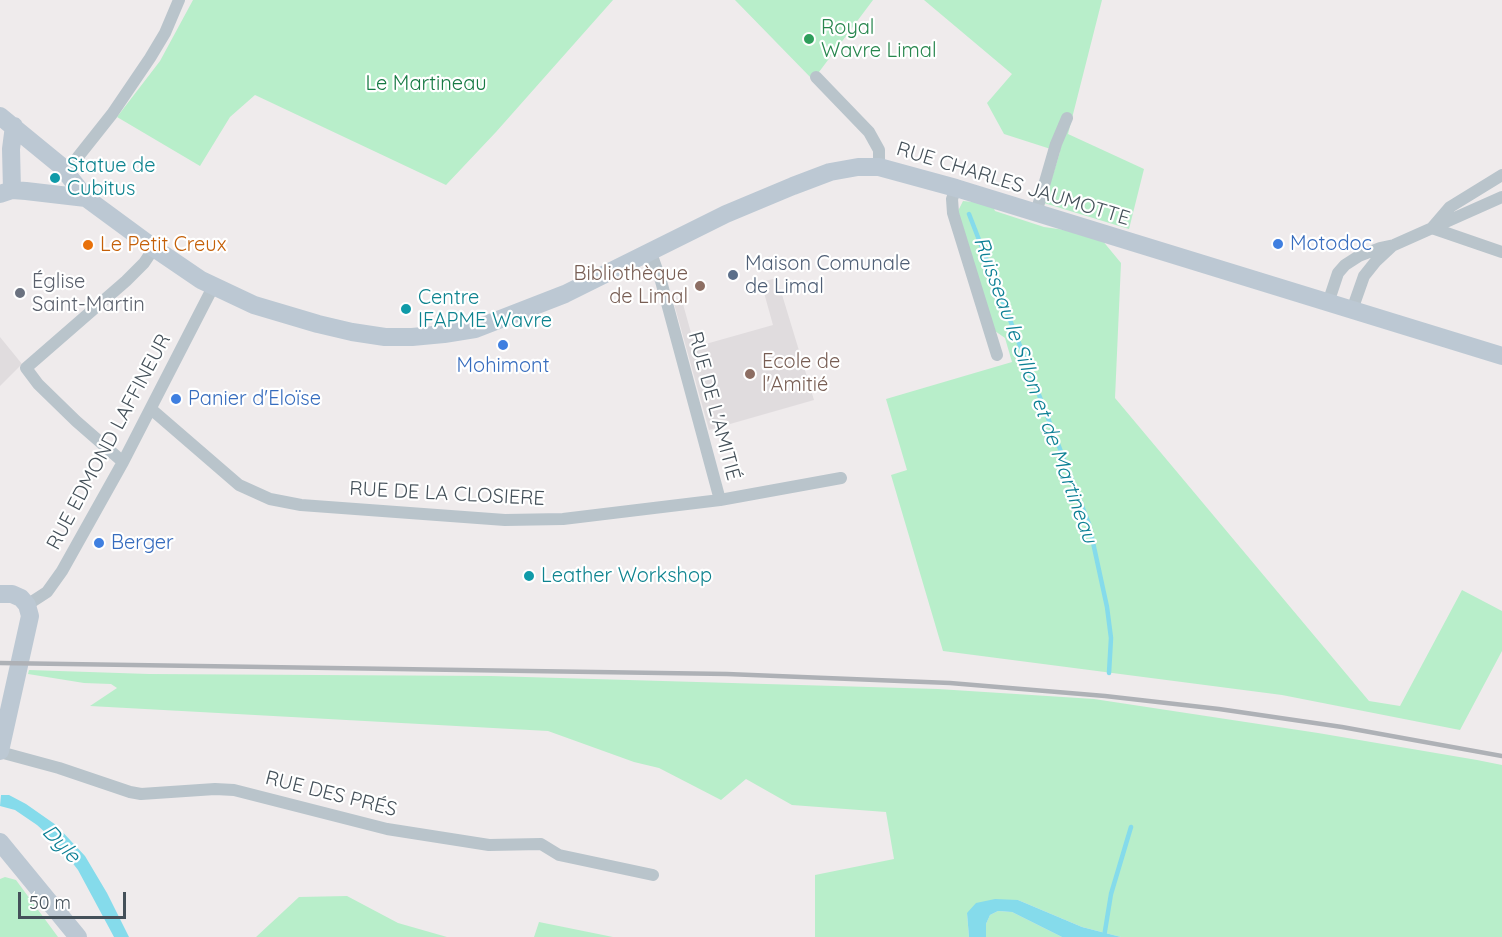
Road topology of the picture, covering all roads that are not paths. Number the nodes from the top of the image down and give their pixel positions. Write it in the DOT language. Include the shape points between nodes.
graph roads {
  1 [pos="179,0"];
  2 [pos="816,77"];
  3 [pos="1067,118"];
  4 [pos="7,121"];
  5 [pos="879,167"];
  6 [pos="66,172"];
  7 [pos="1502,175"];
  8 [pos="956,188"];
  9 [pos="6,192"];
  10 [pos="1502,197"];
  11 [pos="86,198"];
  12 [pos="1036,213"];
  13 [pos="1432,228"];
  14 [pos="1394,245"];
  15 [pos="154,248"];
  16 [pos="651,252"];
  17 [pos="1502,252"];
  18 [pos="213,287"];
  19 [pos="1328,303"];
  20 [pos="1352,310"];
  21 [pos="997,355"];
  22 [pos="1502,356"];
  23 [pos="151,409"];
  24 [pos="123,462"];
  25 [pos="841,478"];
  26 [pos="720,500"];
  27 [pos="0,594"];
  28 [pos="27,605"];
  29 [pos="0,752"];
  30 [pos="0,842"];
  31 [pos="653,875"];
  32 [pos="78,937"];
  1 -- 6 [label="street" via="144,67"];
  2 -- 5 [label="street" via="869,132 879,150"];
  3 -- 12 [label="street"];
  4 -- 6 [label="main road"];
  4 -- 9 [label="main road" via="11,149"];
  5 -- 8 [label="main road, RUE CHARLES JAUMOTTE"];
  5 -- 16 [label="main road, RUE CHARLES JAUMOTTE" via="830,171 747,205"];
  6 -- 11 [label="main road"];
  7 -- 13 [label="street" via="1450,207"];
  8 -- 12 [label="main road, RUE CHARLES JAUMOTTE"];
  8 -- 21 [label="street" via="953,213"];
  9 -- 11 [label="main road"];
  10 -- 13 [label="street"];
  11 -- 15 [label="main road, RUE CHARLES JAUMOTTE"];
  12 -- 19 [label="main road, RUE CHARLES JAUMOTTE"];
  13 -- 14 [label="street"];
  13 -- 17 [label="street"];
  14 -- 19 [label="street" via="1345,265 1338,273"];
  14 -- 20 [label="street" via="1367,270"];
  15 -- 18 [label="main road, RUE CHARLES JAUMOTTE"];
  15 -- 24 [label="street" via="126,282 26,368 76,421"];
  16 -- 18 [label="main road, RUE CHARLES JAUMOTTE" via="506,318 444,334 385,337 352,332 254,305"];
  16 -- 26 [label="street, RUE DE L'AMITIÉ" via="662,280"];
  18 -- 23 [label="street, RUE EDMOND LAFFINEUR"];
  19 -- 20 [label="main road, RUE CHARLES JAUMOTTE"];
  20 -- 22 [label="main road, RUE CHARLES JAUMOTTE"];
  23 -- 24 [label="street, RUE EDMOND LAFFINEUR"];
  23 -- 26 [label="street, RUE DE LA CLOSIERE" via="239,484 270,499 301,505 505,520 562,519"];
  24 -- 28 [label="street, RUE EDMOND LAFFINEUR" via="62,571 47,592"];
  25 -- 26 [label="street, RUE DE LA CLOSIERE"];
  27 -- 28 [label="main road" via="12,594"];
  28 -- 29 [label="main road" via="30,616"];
  29 -- 31 [label="street, RUE DES PRÉS" via="141,794 234,790 387,829 489,845 541,844 559,855"];
  30 -- 32 [label="main road"];
}
